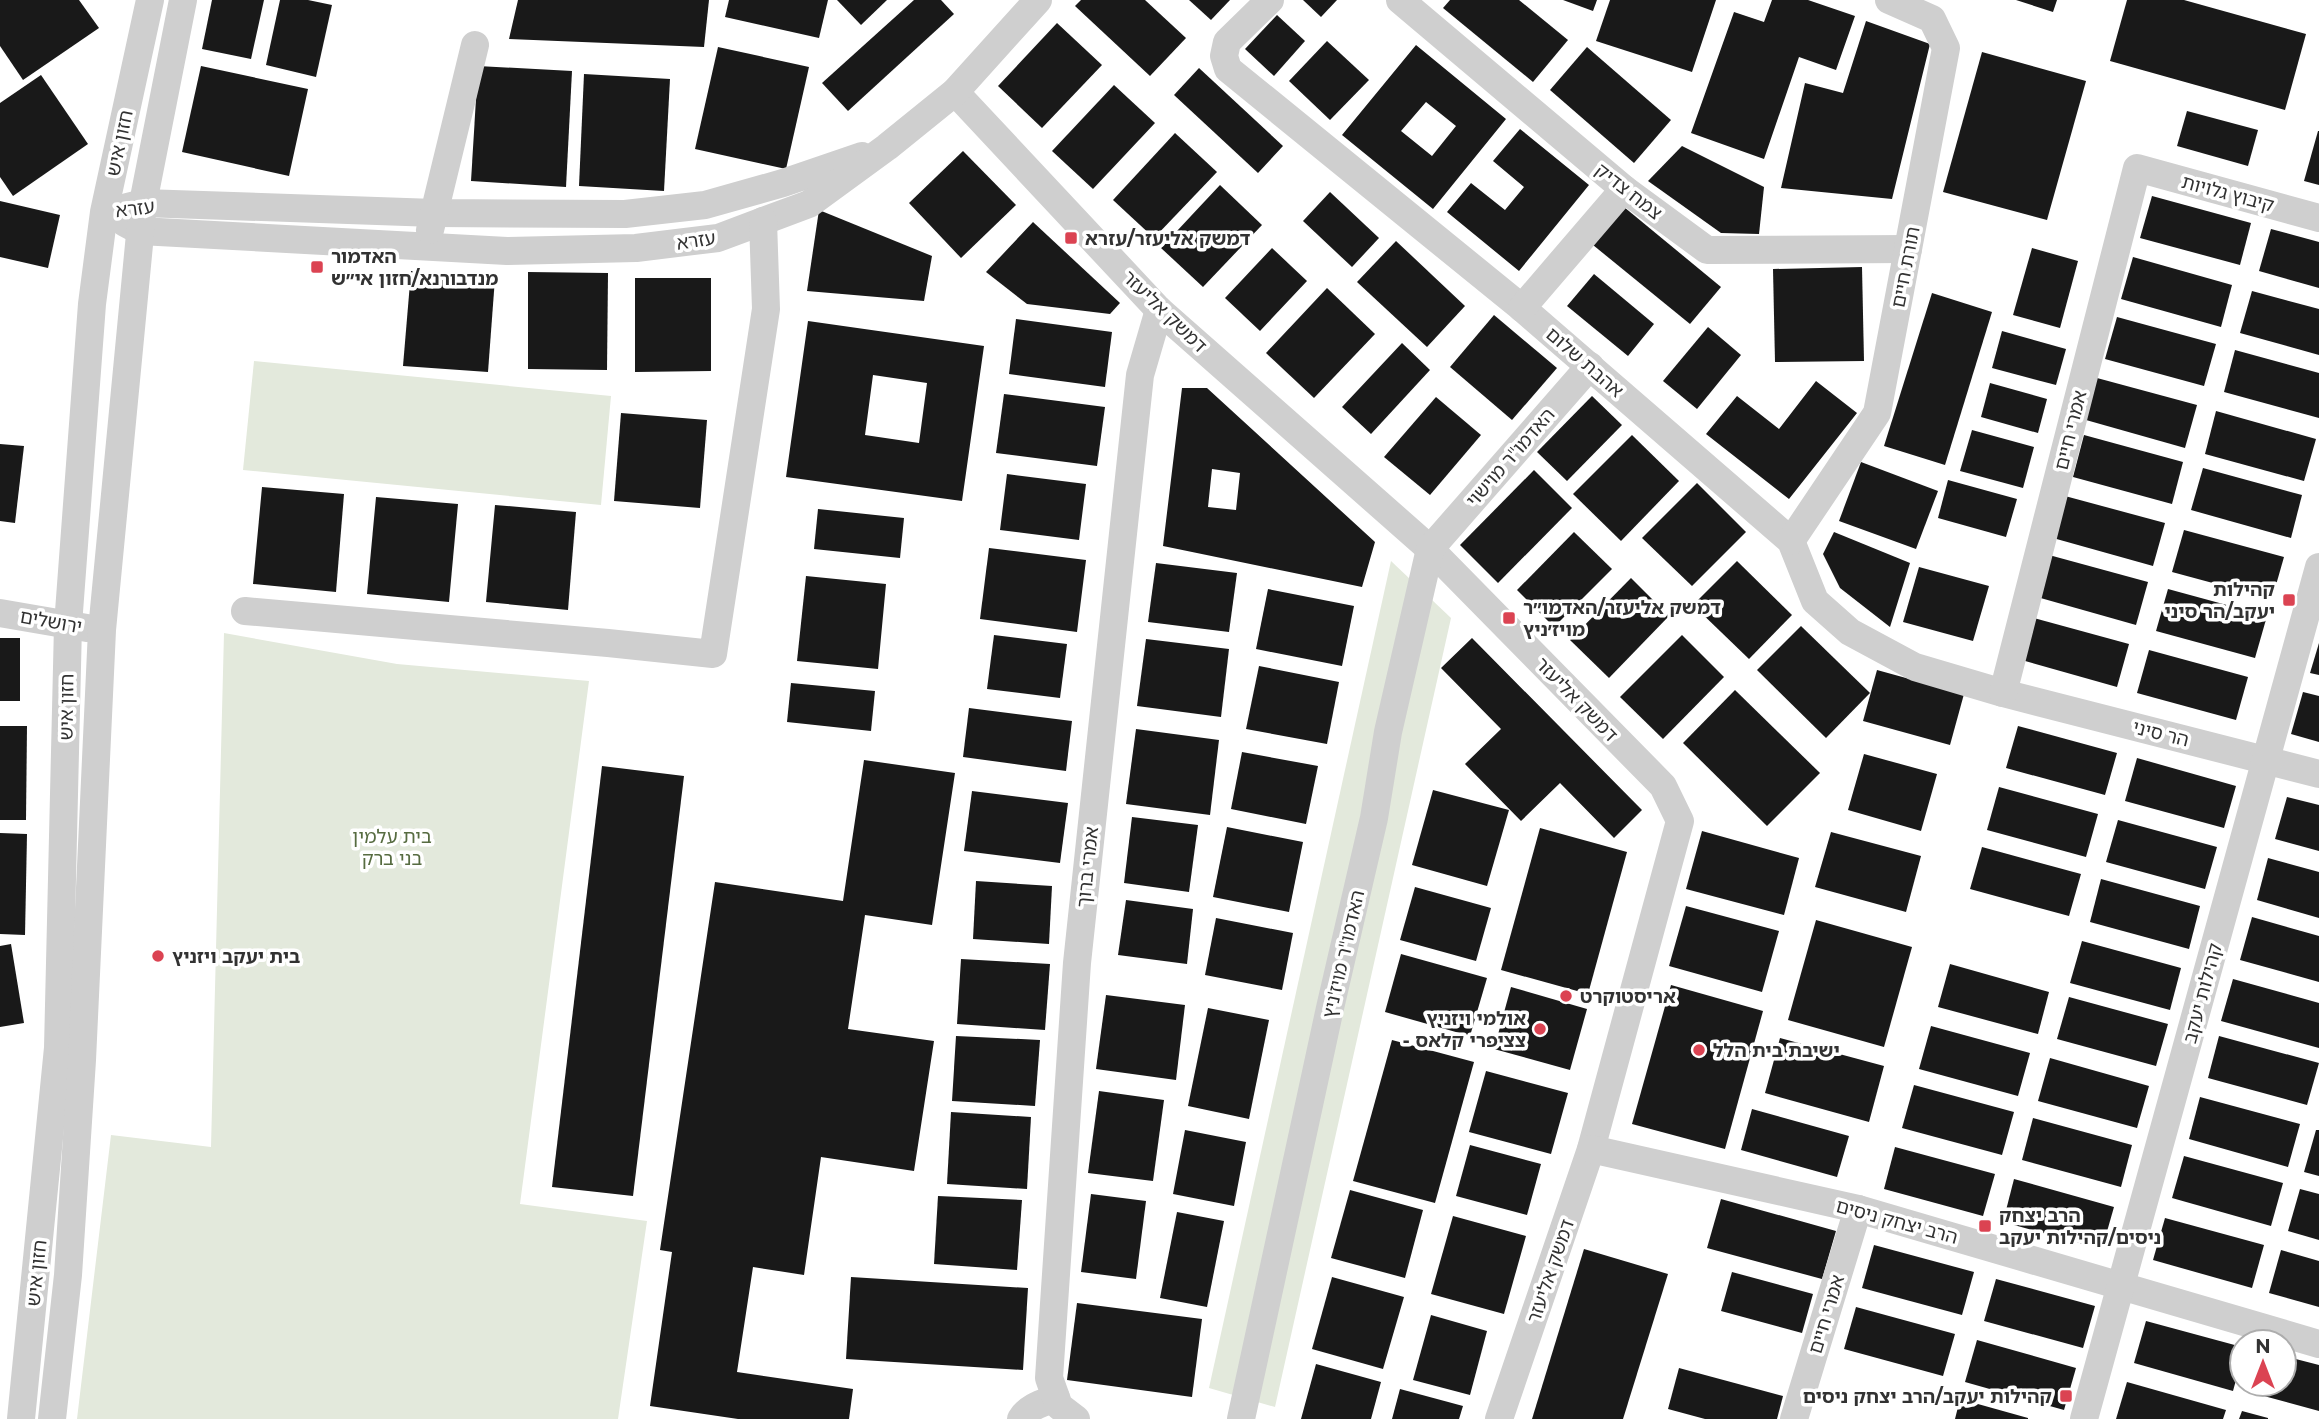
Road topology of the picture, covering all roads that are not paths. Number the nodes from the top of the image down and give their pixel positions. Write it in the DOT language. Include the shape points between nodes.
graph roads {
  1 [pos="150,0"];
  2 [pos="183,0"];
  3 [pos="1270,0"];
  4 [pos="1400,0"];
  5 [pos="1889,0"];
  6 [pos="1035,1"];
  7 [pos="475,46"];
  8 [pos="955,92"];
  9 [pos="887,147"];
  10 [pos="2137,168"];
  11 [pos="1624,189"];
  12 [pos="143,203"];
  13 [pos="104,212"];
  14 [pos="435,213"];
  15 [pos="2319,218"];
  16 [pos="763,221"];
  17 [pos="140,231"];
  18 [pos="426,246"];
  19 [pos="1908,249"];
  20 [pos="1522,308"];
  21 [pos="1159,310"];
  22 [pos="1590,366"];
  23 [pos="1791,541"];
  24 [pos="1430,549"];
  25 [pos="2319,567"];
  26 [pos="245,611"];
  27 [pos="0,612"];
  28 [pos="68,625"];
  29 [pos="102,630"];
  30 [pos="2003,693"];
  31 [pos="2266,759"];
  32 [pos="2319,774"];
  33 [pos="1591,1149"];
  34 [pos="1858,1209"];
  35 [pos="2121,1286"];
  36 [pos="2319,1344"];
  37 [pos="1056,1398"];
  38 [pos="21,1419"];
  39 [pos="52,1419"];
  40 [pos="1021,1419"];
  41 [pos="1076,1419"];
  42 [pos="1241,1419"];
  43 [pos="1499,1419"];
  44 [pos="1794,1419"];
  45 [pos="2084,1419"];
  1 -- 13 [label="street, חזון איש"];
  2 -- 12 [label="street, חזון איש"];
  3 -- 20 [label="street, אהבת שלום" via="1227,42 1224,56 1228,69"];
  4 -- 11 [label="street, צמח צדיק"];
  5 -- 19 [label="street, תורת חיים" via="1932,19 1946,48"];
  6 -- 8 [label="street, עזרא"];
  7 -- 14 [label="street"];
  8 -- 9 [label="street, עזרא"];
  8 -- 21 [label="street, דמשק אליעזר"];
  9 -- 14 [label="street, עזרא" via="705,205 625,214"];
  9 -- 16 [label="street, עזרא" via="809,204"];
  10 -- 15 [label="street, קיבוץ גלויות"];
  10 -- 30 [label="street, אמרי חיים"];
  11 -- 19 [label="street, צמח צדיק" via="1707,250"];
  11 -- 20 [label="street"];
  12 -- 13 [label="street, עזרא"];
  12 -- 14 [label="street, עזרא"];
  12 -- 17 [label="street, חזון איש"];
  13 -- 17 [label="street, עזרא"];
  13 -- 28 [label="street, חזון איש" via="92,304"];
  14 -- 18 [label="street"];
  16 -- 18 [label="street, עזרא" via="718,238 636,248 507,251"];
  16 -- 26 [label="street" via="766,309 713,654"];
  17 -- 18 [label="street, עזרא"];
  17 -- 29 [label="street, חזון איש"];
  19 -- 23 [label="street, תורת חיים" via="1877,413"];
  20 -- 22 [label="street, אהבת שלום"];
  21 -- 24 [label="street, דמשק אליעזר"];
  21 -- 37 [label="street, אמרי ברוך" via="1140,375 1077,963 1049,1378"];
  22 -- 23 [label="street, אהבת שלום"];
  22 -- 24 [label="street, האדמו\"ר מוישוי"];
  23 -- 30 [label="street, אהבת שלום" via="1815,601 1850,632 1915,667"];
  24 -- 33 [label="street, דמשק אליעזר" via="1663,786 1680,821"];
  24 -- 42 [label="street, האדמו\"ר מויז'ניץ"];
  25 -- 31 [label="street, קהילות יעקב"];
  27 -- 28 [label="street, ירושלים"];
  28 -- 29 [label="street, ירושלים"];
  28 -- 38 [label="street, חזון איש" via="58,1048"];
  29 -- 39 [label="street, חזון איש" via="82,1060 68,1275"];
  30 -- 31 [label="street, הר סיני"];
  31 -- 32 [label="street, הר סיני"];
  31 -- 35 [label="street, קהילות יעקב"];
  33 -- 34 [label="street, הרב יצחק ניסים"];
  33 -- 43 [label="street, דמשק אליעזר"];
  34 -- 35 [label="street, הרב יצחק ניסים"];
  34 -- 44 [label="street, אמרי חיים"];
  35 -- 36 [label="street, הרב יצחק ניסים"];
  35 -- 45 [label="street, קהילות יעקב"];
  37 -- 40 [label="street" via="1035,1406"];
  37 -- 41 [label="street"];
}
